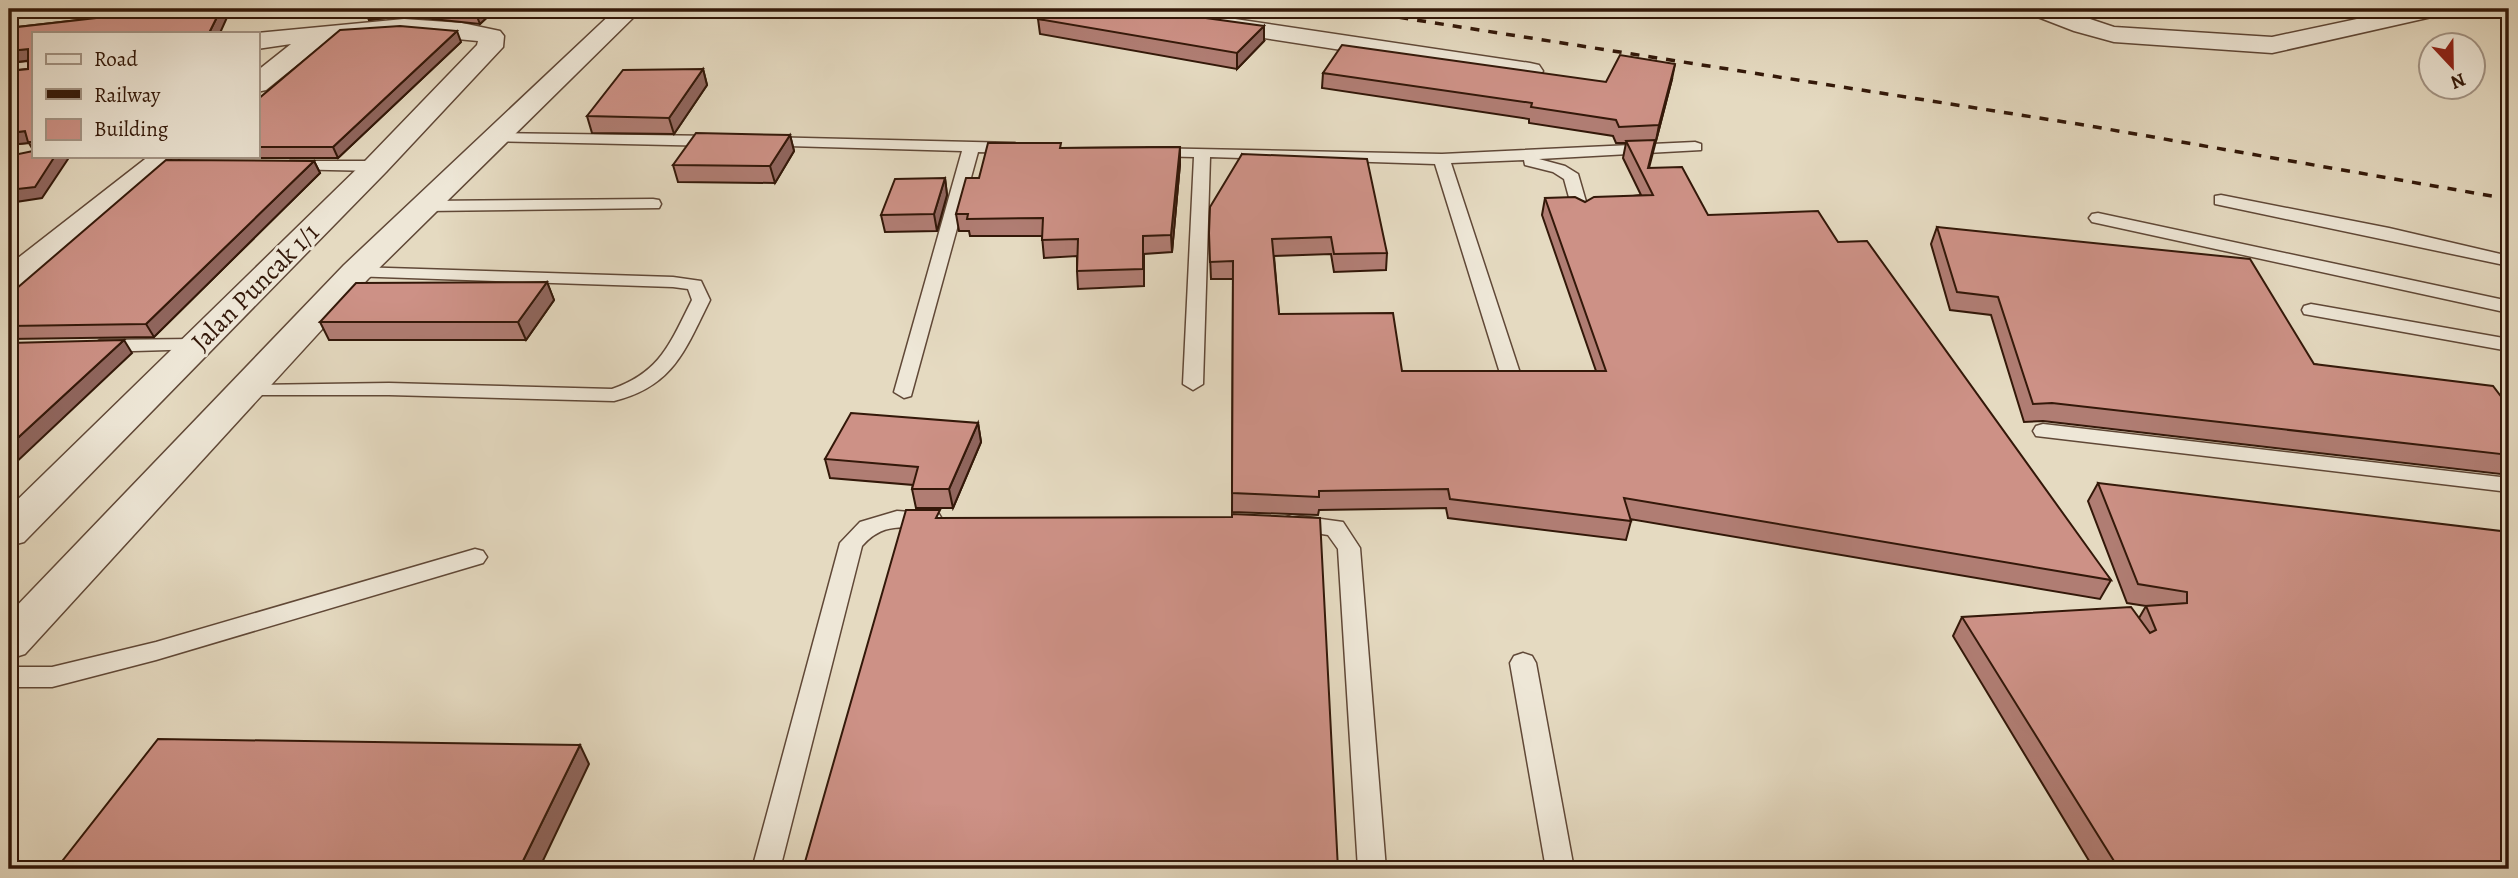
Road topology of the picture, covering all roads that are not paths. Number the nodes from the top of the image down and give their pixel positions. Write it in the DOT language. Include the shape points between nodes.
graph roads {
  1 [pos="630,9"];
  2 [pos="1121,9"];
  3 [pos="2039,9"];
  4 [pos="2082,9"];
  5 [pos="2436,9"];
  6 [pos="322,32"];
  7 [pos="2143,37"];
  8 [pos="259,41"];
  9 [pos="1530,71"];
  10 [pos="259,82"];
  11 [pos="494,138"];
  12 [pos="1695,147"];
  13 [pos="971,148"];
  14 [pos="1037,149"];
  15 [pos="1133,151"];
  16 [pos="1202,153"];
  17 [pos="1508,157"];
  18 [pos="1442,159"];
  19 [pos="167,162"];
  20 [pos="279,166"];
  21 [pos="376,166"];
  22 [pos="2221,200"];
  23 [pos="653,204"];
  24 [pos="425,206"];
  25 [pos="1581,212"];
  26 [pos="2098,218"];
  27 [pos="2509,261"];
  28 [pos="17,269"];
  29 [pos="356,272"];
  30 [pos="2509,307"];
  31 [pos="2311,310"];
  32 [pos="196,345"];
  33 [pos="2509,345"];
  34 [pos="76,346"];
  35 [pos="1510,373"];
  36 [pos="1193,384"];
  37 [pos="247,391"];
  38 [pos="904,392"];
  39 [pos="2043,431"];
  40 [pos="2509,485"];
  41 [pos="953,519"];
  42 [pos="1272,523"];
  43 [pos="9,532"];
  44 [pos="475,557"];
  45 [pos="9,642"];
  46 [pos="1523,663"];
  47 [pos="9,677"];
  48 [pos="766,869"];
  49 [pos="1372,869"];
  50 [pos="1560,869"];
  1 -- 11 [label="street"];
  2 -- 9 [label="street"];
  3 -- 7 [label="street" via="2083,26"];
  4 -- 7 [label="street"];
  5 -- 7 [label="street" via="2272,45"];
  6 -- 8 [label="street"];
  6 -- 10 [label="street"];
  6 -- 21 [label="street, Jalan Puncak 1/1" via="392,26 491,36 490,47"];
  11 -- 13 [label="lane"];
  11 -- 24 [label="street"];
  12 -- 17 [label="lane"];
  13 -- 14 [label="lane"];
  13 -- 38 [label="lane"];
  15 -- 16 [label="lane"];
  16 -- 18 [label="lane"];
  16 -- 36 [label="lane"];
  17 -- 18 [label="lane"];
  17 -- 25 [label="lane" via="1566,172 1572,177"];
  18 -- 35 [label="lane"];
  19 -- 28 [label="street"];
  20 -- 21 [label="lane"];
  21 -- 32 [label="street, Jalan Puncak 1/1"];
  22 -- 27 [label="lane"];
  23 -- 24 [label="lane"];
  24 -- 29 [label="street"];
  26 -- 30 [label="lane"];
  29 -- 37 [label="street"];
  29 -- 37 [label="lane" via="673,282 695,285 701,300 664,371 644,387 614,395 389,389"];
  31 -- 33 [label="lane"];
  32 -- 34 [label="lane"];
  32 -- 43 [label="street, Jalan Puncak 1/1"];
  37 -- 45 [label="street"];
  39 -- 40 [label="lane"];
  41 -- 48 [label="lane" via="897,518 865,526 851,542"];
  42 -- 49 [label="lane" via="1335,528 1349,548"];
  44 -- 47 [label="lane" via="156,651 52,677"];
  46 -- 50 [label="lane"];
}
